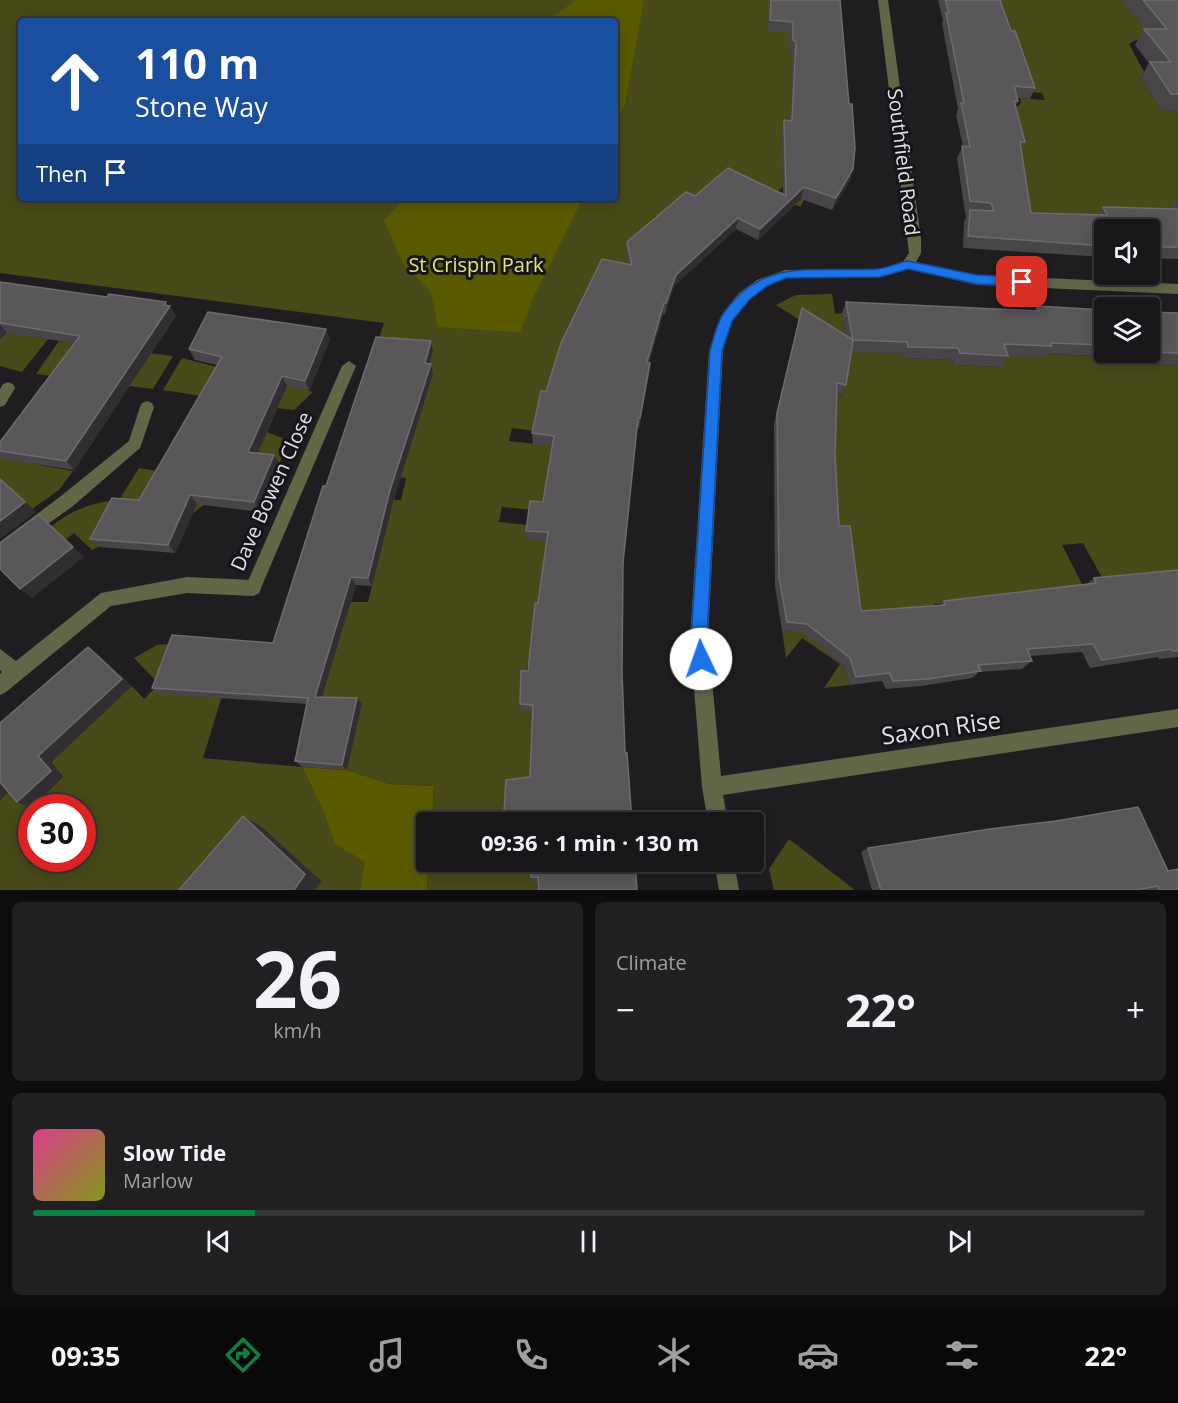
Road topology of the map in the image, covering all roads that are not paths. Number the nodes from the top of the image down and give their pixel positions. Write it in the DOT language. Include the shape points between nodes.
graph roads {
  1 [pos="883,0"];
  2 [pos="908,265"];
  3 [pos="1178,289"];
  4 [pos="349,366"];
  5 [pos="8,388"];
  6 [pos="0,401"];
  7 [pos="147,407"];
  8 [pos="0,551"];
  9 [pos="0,658"];
  10 [pos="15,673"];
  11 [pos="0,686"];
  12 [pos="1178,718"];
  13 [pos="712,787"];
  14 [pos="716,812"];
  15 [pos="726,872"];
  16 [pos="729,890"];
  1 -- 2 [label="street, Southfield Road" via="915,239 915,253"];
  2 -- 3 [label="street" via="977,279"];
  2 -- 13 [label="street, Southfield Road" via="880,273 785,274 762,283 726,319 716,351 699,638"];
  4 -- 10 [label="street, Dave Bowen Close" via="253,588 187,585 107,599"];
  5 -- 6 [label="street"];
  7 -- 8 [label="street" via="135,444"];
  9 -- 10 [label="street"];
  10 -- 11 [label="street, Dave Bowen Close"];
  12 -- 13 [label="street, Saxon Rise"];
  13 -- 14 [label="street, Southfield Road"];
  15 -- 16 [label="street"];
}
